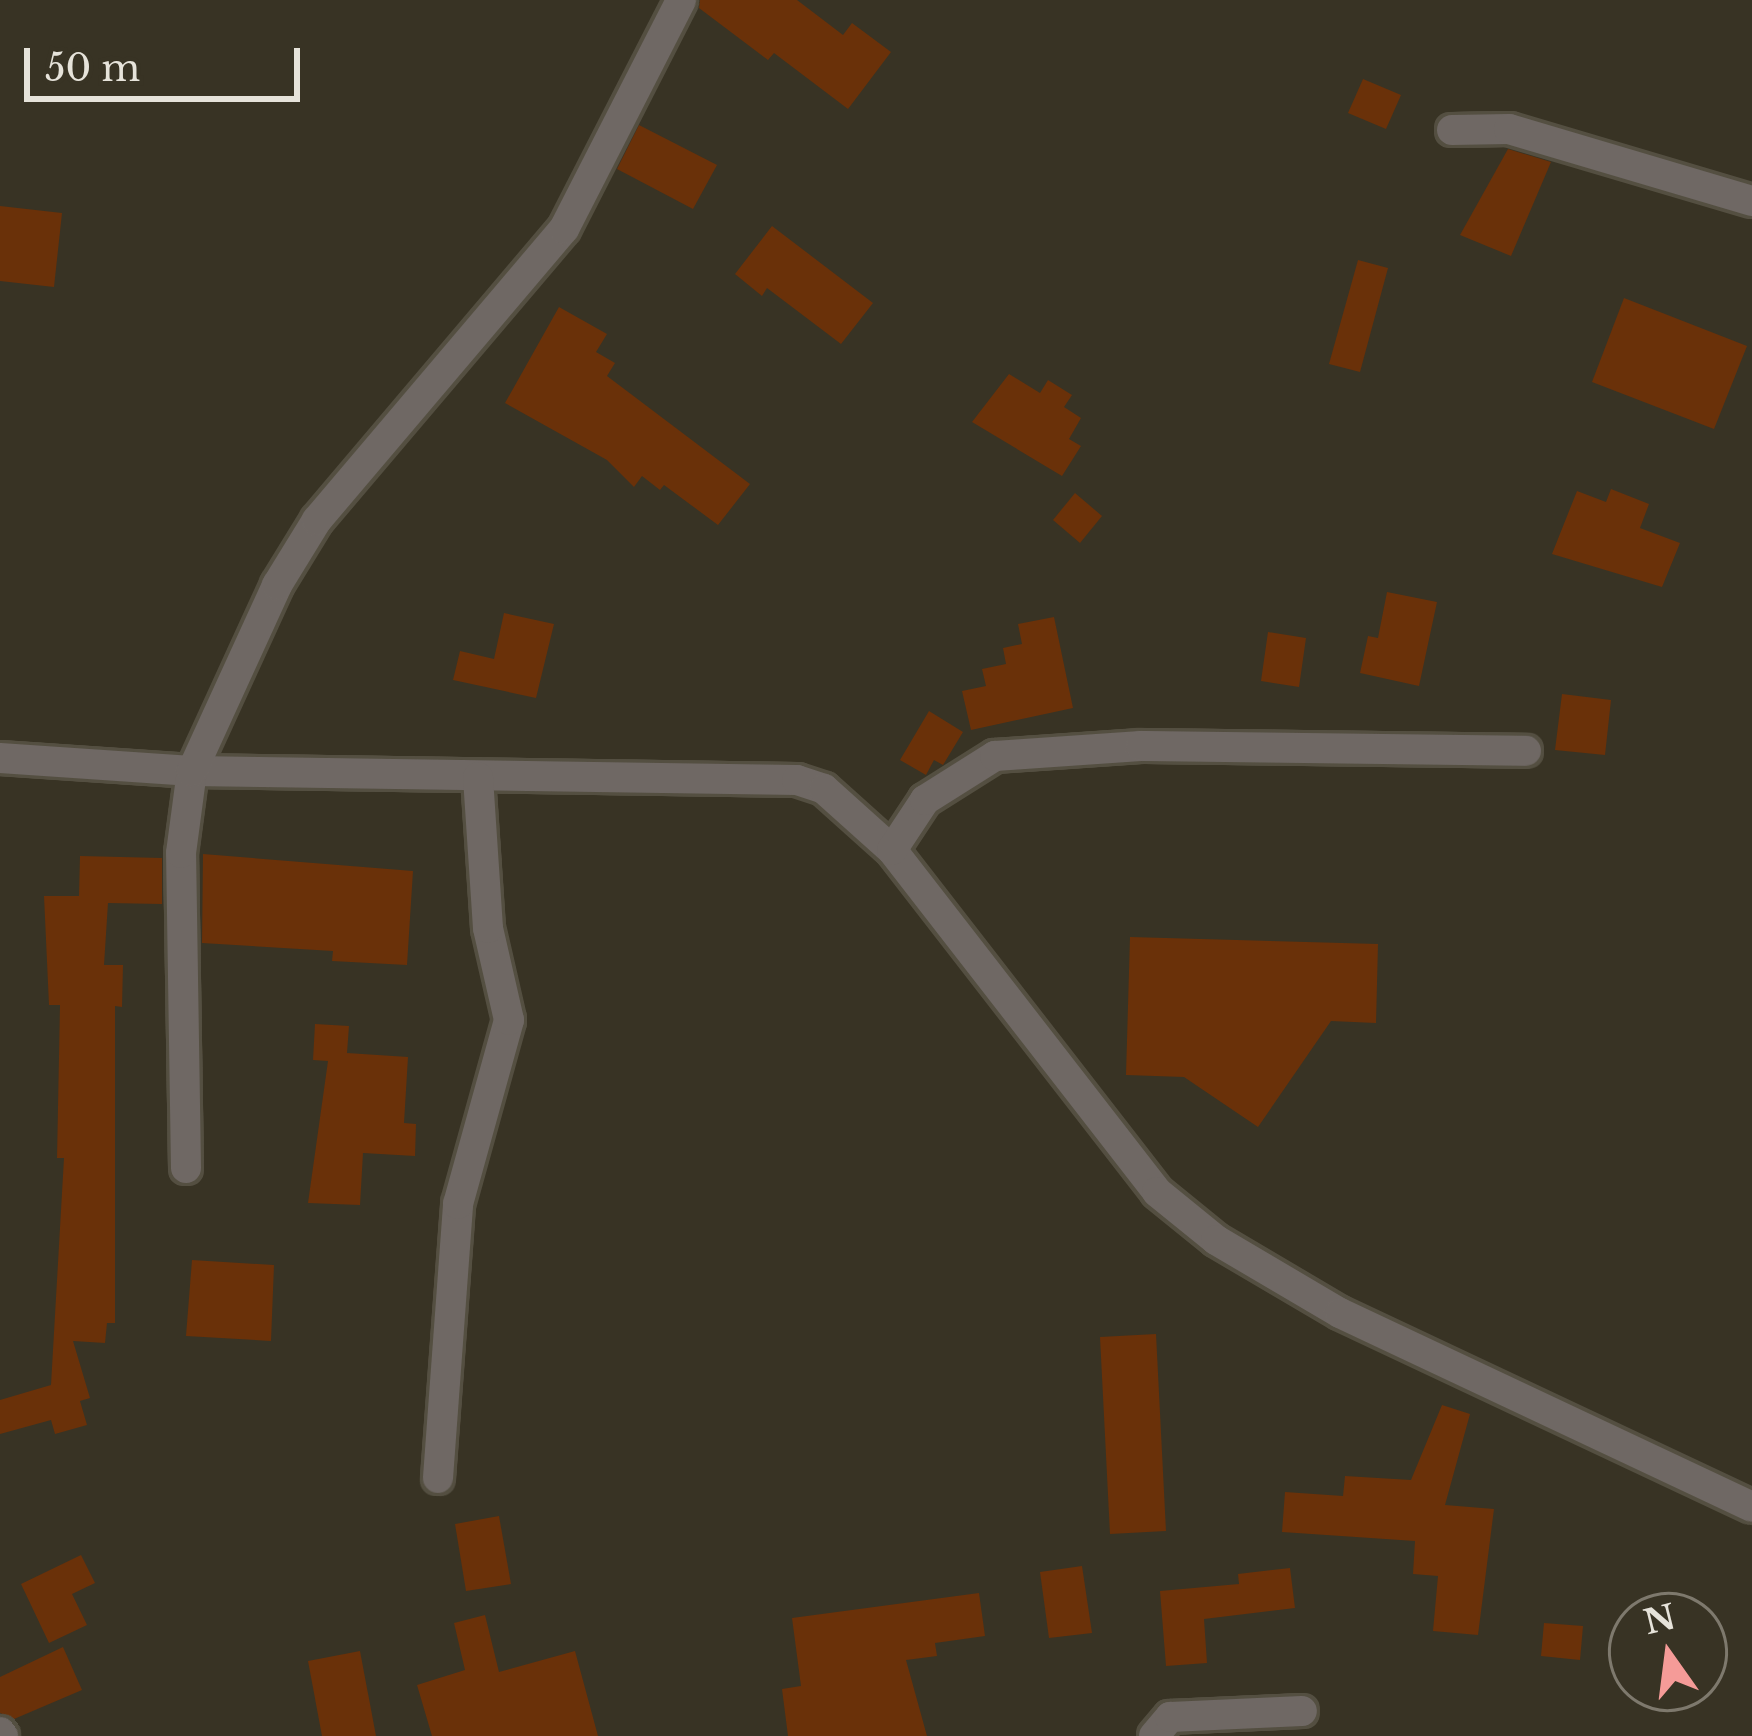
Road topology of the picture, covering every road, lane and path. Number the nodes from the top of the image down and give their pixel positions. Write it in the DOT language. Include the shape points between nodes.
graph roads {
  1 [pos="681,0"];
  2 [pos="1452,130"];
  3 [pos="1752,201"];
  4 [pos="1526,751"];
  5 [pos="0,758"];
  6 [pos="191,771"];
  7 [pos="478,777"];
  8 [pos="892,850"];
  9 [pos="185,1168"];
  10 [pos="438,1478"];
  11 [pos="1752,1507"];
  12 [pos="1302,1711"];
  13 [pos="1154,1736"];
  1 -- 6 [label="street" via="564,229 370,448 307,536"];
  2 -- 3 [label="street" via="1509,129"];
  4 -- 8 [label="street" via="1141,746 995,756 925,800"];
  5 -- 6 [label="street"];
  6 -- 7 [label="street"];
  6 -- 9 [label="street" via="182,853"];
  7 -- 8 [label="street" via="797,780 824,789"];
  7 -- 10 [label="street" via="488,928 509,1020 458,1204"];
  8 -- 11 [label="street" via="1157,1192 1216,1240 1340,1313"];
  12 -- 13 [label="street" via="1170,1717"];
}
